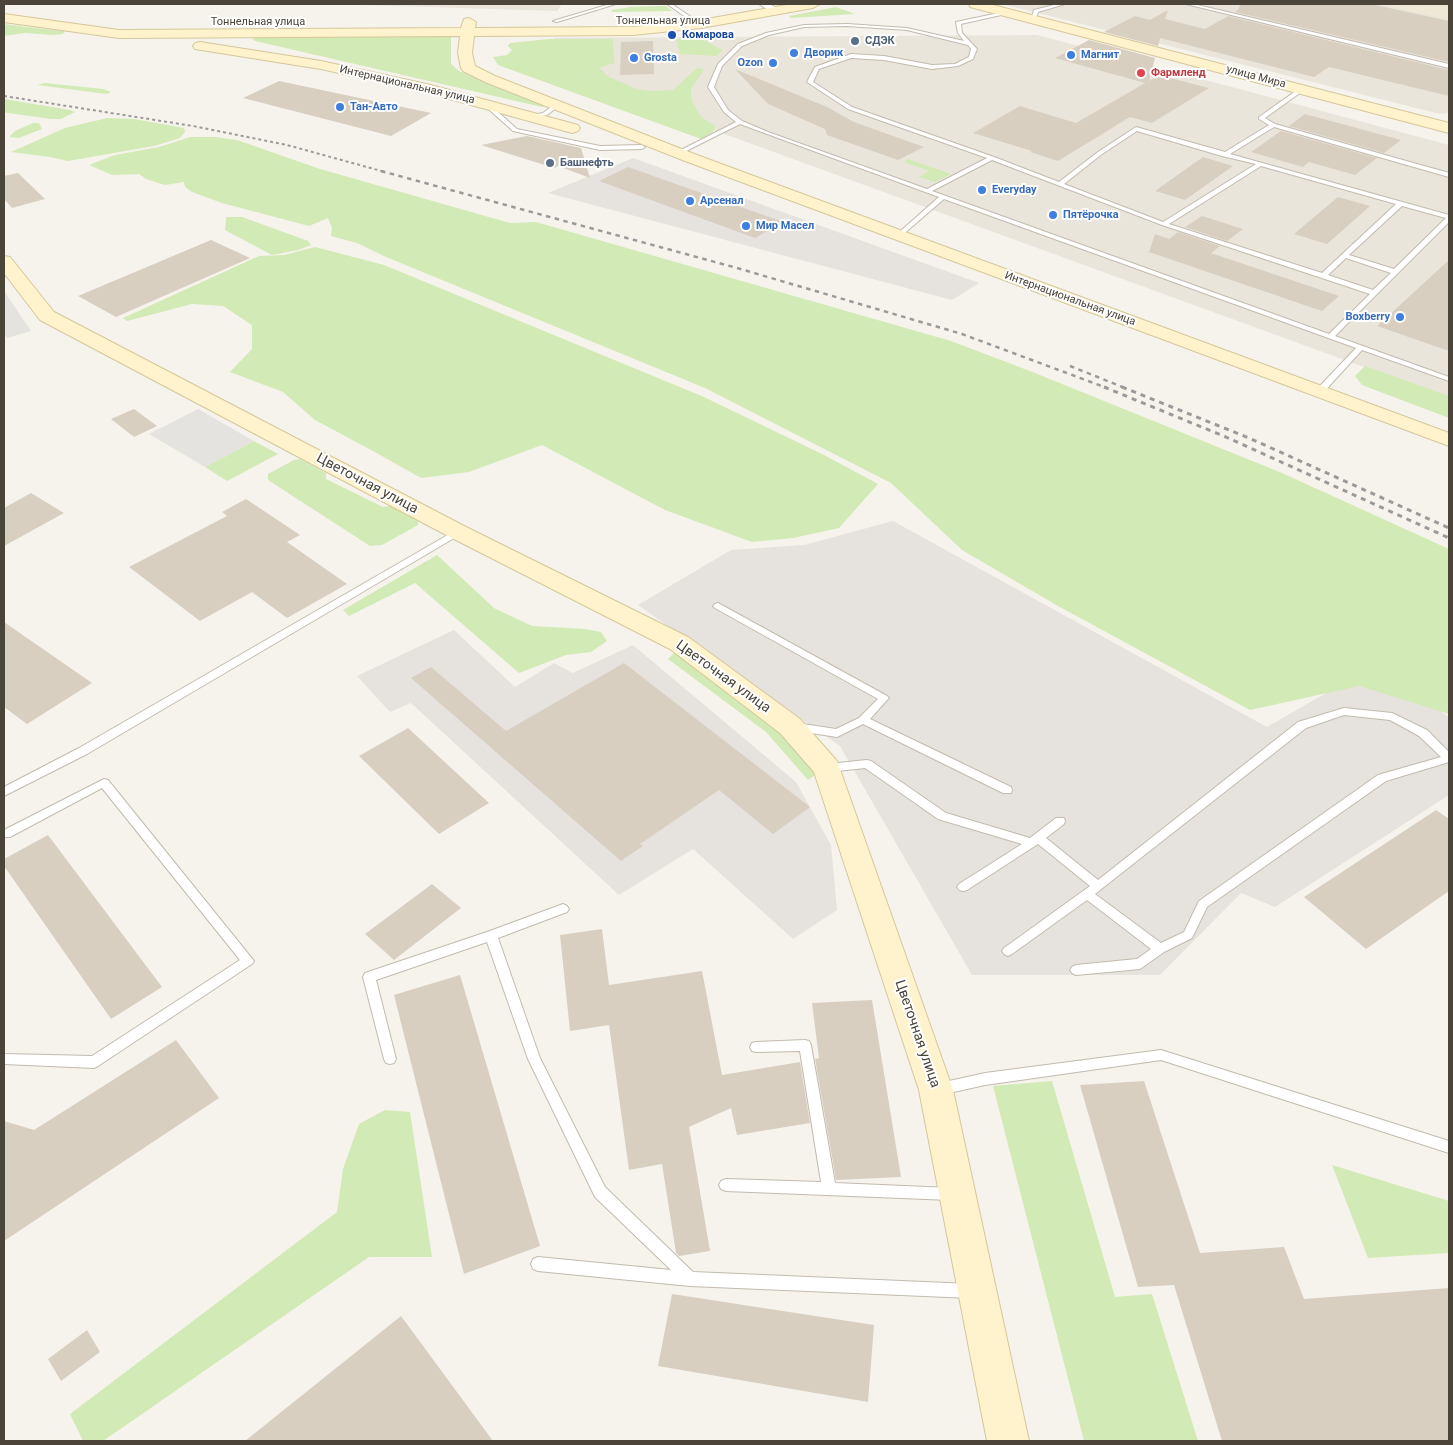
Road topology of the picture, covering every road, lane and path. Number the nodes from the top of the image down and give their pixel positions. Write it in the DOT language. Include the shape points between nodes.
graph roads {
  1 [pos="614,4"];
  2 [pos="669,4"];
  3 [pos="812,4"];
  4 [pos="975,4"];
  5 [pos="1063,4"];
  6 [pos="1188,4"];
  7 [pos="1213,4"];
  8 [pos="4,6"];
  9 [pos="770,7"];
  10 [pos="1205,8"];
  11 [pos="1008,12"];
  12 [pos="689,17"];
  13 [pos="4,18"];
  14 [pos="1033,19"];
  15 [pos="723,20"];
  16 [pos="555,21"];
  17 [pos="244,22"];
  18 [pos="468,26"];
  19 [pos="233,33"];
  20 [pos="119,34"];
  21 [pos="970,44"];
  22 [pos="241,52"];
  23 [pos="1449,66"];
  24 [pos="1302,90"];
  25 [pos="486,104"];
  26 [pos="557,105"];
  27 [pos="530,116"];
  28 [pos="740,122"];
  29 [pos="1273,125"];
  30 [pos="1446,126"];
  31 [pos="642,147"];
  32 [pos="1224,155"];
  33 [pos="684,156"];
  34 [pos="992,158"];
  35 [pos="1259,165"];
  36 [pos="1449,175"];
  37 [pos="1059,185"];
  38 [pos="927,191"];
  39 [pos="944,197"];
  40 [pos="1401,204"];
  41 [pos="1449,218"];
  42 [pos="1164,224"];
  43 [pos="898,236"];
  44 [pos="1345,256"];
  45 [pos="4,261"];
  46 [pos="1396,272"];
  47 [pos="1323,276"];
  48 [pos="1375,293"];
  49 [pos="1331,336"];
  50 [pos="1361,347"];
  51 [pos="1449,379"];
  52 [pos="1319,392"];
  53 [pos="1449,440"];
  54 [pos="458,532"];
  55 [pos="718,606"];
  56 [pos="863,720"];
  57 [pos="790,726"];
  58 [pos="827,768"];
  59 [pos="1008,790"];
  60 [pos="4,792"];
  61 [pos="1060,821"];
  62 [pos="6,834"];
  63 [pos="1035,840"];
  64 [pos="1098,886"];
  65 [pos="963,888"];
  66 [pos="1087,894"];
  67 [pos="563,909"];
  68 [pos="491,936"];
  69 [pos="1160,950"];
  70 [pos="1008,951"];
  71 [pos="1076,970"];
  72 [pos="756,1047"];
  73 [pos="4,1059"];
  74 [pos="390,1059"];
  75 [pos="936,1090"];
  76 [pos="1449,1147"];
  77 [pos="726,1185"];
  78 [pos="829,1188"];
  79 [pos="957,1194"];
  80 [pos="538,1264"];
  81 [pos="690,1278"];
  82 [pos="977,1291"];
  83 [pos="1008,1441"];
  1 -- 16 [label="lane"];
  2 -- 12 [label="lane"];
  3 -- 9 [label="main road"];
  4 -- 11 [label="main road, улица Мира"];
  5 -- 14 [label="lane" via="1036,11"];
  6 -- 10 [label="lane"];
  7 -- 10 [label="lane"];
  8 -- 17 [label="main road, Тоннельная улица" via="130,22"];
  9 -- 15 [label="main road"];
  10 -- 23 [label="lane"];
  11 -- 14 [label="main road, улица Мира"];
  11 -- 21 [label="lane" via="958,23 960,33"];
  13 -- 20 [label="main road, Тоннельная улица"];
  14 -- 24 [label="main road, улица Мира"];
  15 -- 16 [label="main road, Тоннельная улица"];
  15 -- 18 [label="main road, Тоннельная улица" via="633,31"];
  16 -- 18 [label="main road, Тоннельная улица"];
  17 -- 18 [label="main road, Тоннельная улица"];
  17 -- 19 [label="main road"];
  18 -- 19 [label="main road, Тоннельная улица"];
  18 -- 26 [label="main road, Интернациональная улица" via="465,53 468,68"];
  19 -- 20 [label="main road, Тоннельная улица"];
  19 -- 22 [label="main road"];
  20 -- 22 [label="main road, Интернациональная улица"];
  21 -- 28 [label="lane" via="907,29 847,24 804,26 768,34 740,45 720,64 711,87 726,111"];
  21 -- 34 [label="lane" via="974,48 971,58 956,65 932,68 884,58 851,56 817,68 810,82 850,108"];
  22 -- 25 [label="main road, Интернациональная улица" via="431,88"];
  24 -- 29 [label="lane" via="1260,118"];
  24 -- 30 [label="main road, улица Мира"];
  25 -- 27 [label="main road, Интернациональная улица"];
  25 -- 31 [label="lane" via="515,130 600,148"];
  26 -- 27 [label="lane" via="545,114"];
  26 -- 33 [label="main road, Интернациональная улица"];
  27 -- 31 [label="main road, Интернациональная улица"];
  28 -- 33 [label="lane"];
  28 -- 38 [label="lane"];
  29 -- 32 [label="lane"];
  29 -- 36 [label="lane"];
  31 -- 33 [label="main road, Интернациональная улица"];
  32 -- 35 [label="lane"];
  32 -- 37 [label="lane" via="1136,129"];
  33 -- 43 [label="main road, Интернациональная улица"];
  34 -- 37 [label="lane"];
  34 -- 38 [label="lane"];
  35 -- 40 [label="lane"];
  35 -- 42 [label="lane"];
  37 -- 42 [label="lane"];
  38 -- 39 [label="lane"];
  39 -- 43 [label="lane"];
  39 -- 49 [label="lane"];
  40 -- 41 [label="lane"];
  40 -- 44 [label="lane"];
  41 -- 46 [label="lane"];
  42 -- 47 [label="lane"];
  43 -- 52 [label="main road, Интернациональная улица"];
  44 -- 46 [label="lane"];
  44 -- 47 [label="lane"];
  45 -- 54 [label="main road, Цветочная улица" via="47,316"];
  46 -- 48 [label="lane"];
  47 -- 48 [label="lane"];
  48 -- 49 [label="lane"];
  49 -- 50 [label="lane"];
  50 -- 51 [label="lane"];
  50 -- 52 [label="lane"];
  52 -- 53 [label="main road, Интернациональная улица"];
  54 -- 57 [label="main road, Цветочная улица" via="678,643"];
  54 -- 60 [label="lane" via="83,751"];
  55 -- 56 [label="lane" via="884,698"];
  56 -- 57 [label="lane" via="837,733"];
  56 -- 59 [label="lane"];
  57 -- 58 [label="main road, Цветочная улица"];
  58 -- 63 [label="lane" via="866,764 942,816"];
  58 -- 75 [label="main road, Цветочная улица"];
  61 -- 63 [label="lane"];
  62 -- 73 [label="lane" via="104,783 248,961 94,1062"];
  63 -- 64 [label="lane"];
  63 -- 65 [label="lane"];
  64 -- 66 [label="lane"];
  64 -- 69 [label="lane" via="1302,726 1344,711 1392,717 1423,733 1449,758 1382,778 1203,904 1188,935"];
  66 -- 69 [label="lane"];
  66 -- 70 [label="lane"];
  67 -- 68 [label="lane"];
  68 -- 74 [label="lane" via="369,977"];
  68 -- 81 [label="lane" via="534,1060 600,1192"];
  69 -- 71 [label="lane" via="1140,964"];
  72 -- 78 [label="lane" via="805,1045"];
  75 -- 76 [label="lane" via="985,1079 1160,1055"];
  75 -- 79 [label="main road, Цветочная улица"];
  77 -- 78 [label="lane"];
  78 -- 79 [label="lane"];
  79 -- 82 [label="main road, Цветочная улица"];
  80 -- 81 [label="lane"];
  81 -- 82 [label="lane"];
  82 -- 83 [label="main road, Цветочная улица"];
}
